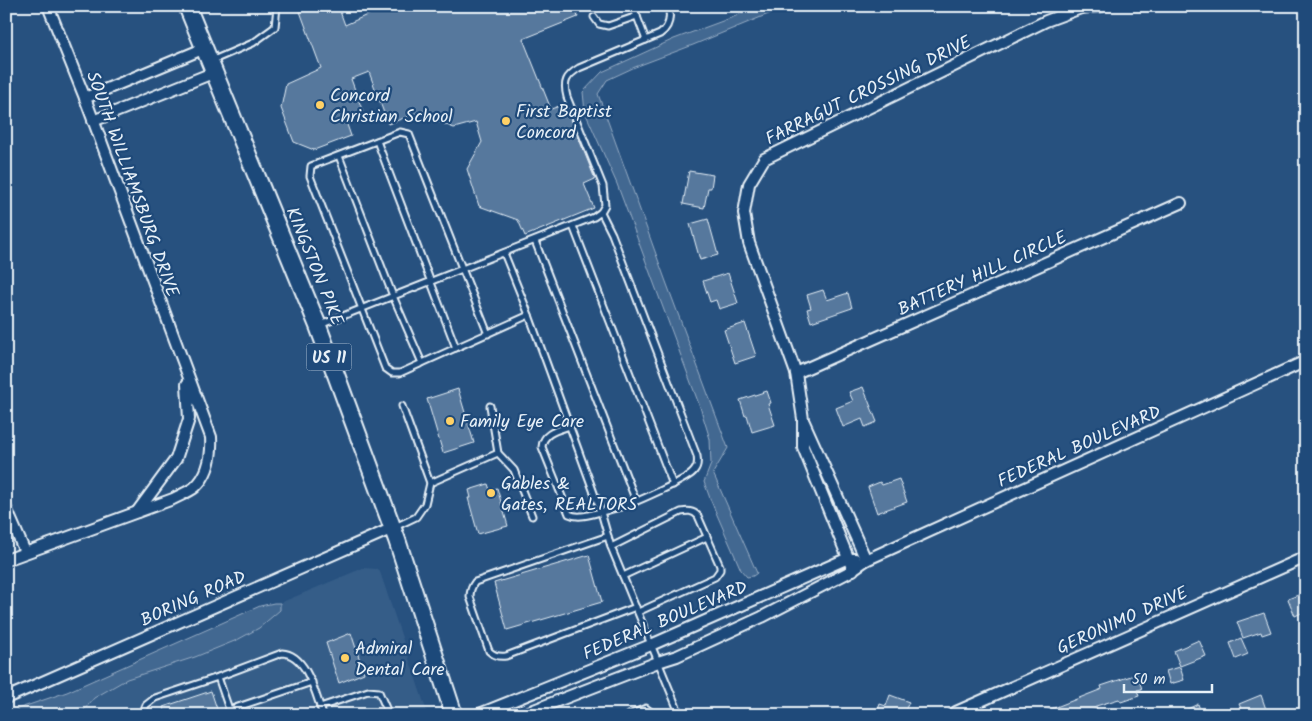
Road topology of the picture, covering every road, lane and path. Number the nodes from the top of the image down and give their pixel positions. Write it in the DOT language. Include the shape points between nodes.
graph roads {
  1 [pos="48,6"];
  2 [pos="187,6"];
  3 [pos="277,6"];
  4 [pos="633,6"];
  5 [pos="668,6"];
  6 [pos="1102,6"];
  7 [pos="636,16"];
  8 [pos="594,17"];
  9 [pos="646,40"];
  10 [pos="210,60"];
  11 [pos="85,98"];
  12 [pos="93,120"];
  13 [pos="377,141"];
  14 [pos="339,156"];
  15 [pos="1180,202"];
  16 [pos="601,212"];
  17 [pos="572,226"];
  18 [pos="535,241"];
  19 [pos="504,253"];
  20 [pos="463,269"];
  21 [pos="430,282"];
  22 [pos="393,296"];
  23 [pos="362,309"];
  24 [pos="529,315"];
  25 [pos="318,326"];
  26 [pos="488,334"];
  27 [pos="456,348"];
  28 [pos="1306,361"];
  29 [pos="422,363"];
  30 [pos="796,373"];
  31 [pos="187,374"];
  32 [pos="402,406"];
  33 [pos="490,406"];
  34 [pos="803,419"];
  35 [pos="570,426"];
  36 [pos="498,453"];
  37 [pos="430,483"];
  38 [pos="673,484"];
  39 [pos="636,501"];
  40 [pos="842,507"];
  41 [pos="6,508"];
  42 [pos="601,512"];
  43 [pos="137,513"];
  44 [pos="830,513"];
  45 [pos="532,516"];
  46 [pos="393,528"];
  47 [pos="608,536"];
  48 [pos="707,537"];
  49 [pos="611,547"];
  50 [pos="25,552"];
  51 [pos="1306,557"];
  52 [pos="848,559"];
  53 [pos="6,560"];
  54 [pos="866,560"];
  55 [pos="853,570"];
  56 [pos="622,576"];
  57 [pos="637,610"];
  58 [pos="651,645"];
  59 [pos="658,662"];
  60 [pos="218,677"];
  61 [pos="312,682"];
  62 [pos="6,698"];
  63 [pos="320,707"];
  64 [pos="230,712"];
  65 [pos="142,715"];
  66 [pos="323,715"];
  67 [pos="389,715"];
  68 [pos="454,715"];
  69 [pos="477,715"];
  70 [pos="521,715"];
  71 [pos="629,715"];
  72 [pos="652,715"];
  73 [pos="680,715"];
  74 [pos="953,715"];
  1 -- 11 [label="street, SOUTH WILLIAMSBURG DRIVE"];
  2 -- 10 [label="main road, KINGSTON PIKE / US 11"];
  3 -- 10 [label="lane" via="275,27 253,43"];
  4 -- 7 [label="lane"];
  5 -- 9 [label="lane" via="670,13 666,30"];
  6 -- 30 [label="street, FARRAGUT CROSSING DRIVE" via="1080,8 1046,21 764,159 749,184 744,213 750,244"];
  7 -- 8 [label="lane" via="608,26 599,24"];
  7 -- 9 [label="lane"];
  9 -- 16 [label="lane" via="579,68 568,76 564,88 603,186 605,205"];
  10 -- 11 [label="street"];
  10 -- 12 [label="street"];
  10 -- 25 [label="main road, KINGSTON PIKE / US 11"];
  11 -- 12 [label="street, SOUTH WILLIAMSBURG DRIVE"];
  12 -- 31 [label="street, SOUTH WILLIAMSBURG DRIVE"];
  13 -- 14 [label="lane"];
  13 -- 20 [label="lane" via="400,132 409,134"];
  13 -- 21 [label="lane"];
  14 -- 22 [label="lane"];
  14 -- 23 [label="lane" via="311,166 310,176"];
  15 -- 30 [label="street, BATTERY HILL CIRCLE"];
  16 -- 17 [label="lane"];
  16 -- 38 [label="lane" via="697,456 694,472"];
  17 -- 18 [label="lane"];
  17 -- 38 [label="lane"];
  18 -- 19 [label="lane"];
  18 -- 39 [label="lane"];
  19 -- 20 [label="lane"];
  19 -- 24 [label="lane"];
  20 -- 21 [label="lane"];
  20 -- 26 [label="lane"];
  21 -- 22 [label="lane"];
  21 -- 27 [label="lane"];
  22 -- 23 [label="lane"];
  22 -- 29 [label="lane"];
  23 -- 25 [label="lane"];
  23 -- 29 [label="lane" via="388,371 400,373"];
  24 -- 26 [label="lane"];
  24 -- 35 [label="lane"];
  25 -- 46 [label="main road, KINGSTON PIKE / US 11"];
  26 -- 27 [label="lane"];
  27 -- 29 [label="lane"];
  28 -- 54 [label="street, FEDERAL BOULEVARD"];
  30 -- 34 [label="street, FARRAGUT CROSSING DRIVE"];
  31 -- 43 [label="street, SOUTH WILLIAMSBURG DRIVE" via="189,419 181,447"];
  31 -- 43 [label="street, SOUTH WILLIAMSBURG DRIVE" via="211,437 209,464 195,486 173,499"];
  32 -- 37 [label="lane"];
  33 -- 36 [label="lane"];
  34 -- 40 [label="street, FARRAGUT CROSSING DRIVE"];
  34 -- 44 [label="street, FARRAGUT CROSSING DRIVE" via="803,447"];
  35 -- 42 [label="lane"];
  35 -- 42 [label="lane" via="546,436 542,447 569,514 581,516"];
  36 -- 37 [label="lane"];
  36 -- 45 [label="lane" via="514,470"];
  37 -- 46 [label="lane" via="425,504 416,517"];
  38 -- 39 [label="lane"];
  39 -- 42 [label="lane"];
  40 -- 44 [label="street"];
  40 -- 54 [label="street, FARRAGUT CROSSING DRIVE"];
  41 -- 50 [label="street"];
  42 -- 47 [label="lane"];
  43 -- 50 [label="street, SOUTH WILLIAMSBURG DRIVE"];
  44 -- 52 [label="street, FARRAGUT CROSSING DRIVE"];
  46 -- 62 [label="street, BORING ROAD"];
  46 -- 68 [label="main road, KINGSTON PIKE / US 11"];
  47 -- 49 [label="lane"];
  47 -- 57 [label="lane" via="475,582 470,597 489,651 496,656 506,656"];
  48 -- 49 [label="lane" via="695,512 687,511"];
  48 -- 56 [label="lane"];
  48 -- 57 [label="lane" via="720,566 718,574"];
  49 -- 56 [label="lane"];
  50 -- 53 [label="street, SOUTH WILLIAMSBURG DRIVE"];
  51 -- 74 [label="street, GERONIMO DRIVE"];
  52 -- 54 [label="street, FEDERAL BOULEVARD"];
  52 -- 55 [label="street, FARRAGUT CROSSING DRIVE"];
  52 -- 58 [label="street, FEDERAL BOULEVARD"];
  54 -- 55 [label="street, FEDERAL BOULEVARD"];
  55 -- 59 [label="street, FEDERAL BOULEVARD" via="762,618"];
  56 -- 57 [label="lane"];
  57 -- 58 [label="lane"];
  58 -- 59 [label="lane"];
  58 -- 69 [label="street, FEDERAL BOULEVARD"];
  59 -- 70 [label="street, FEDERAL BOULEVARD"];
  59 -- 73 [label="lane"];
  60 -- 61 [label="lane" via="288,653 301,663"];
  60 -- 64 [label="lane"];
  60 -- 65 [label="lane" via="155,698"];
  61 -- 63 [label="lane"];
  61 -- 64 [label="lane"];
  63 -- 66 [label="lane"];
  63 -- 67 [label="lane" via="368,691 380,692"];
  71 -- 72 [label="lane" via="646,708"];
}
